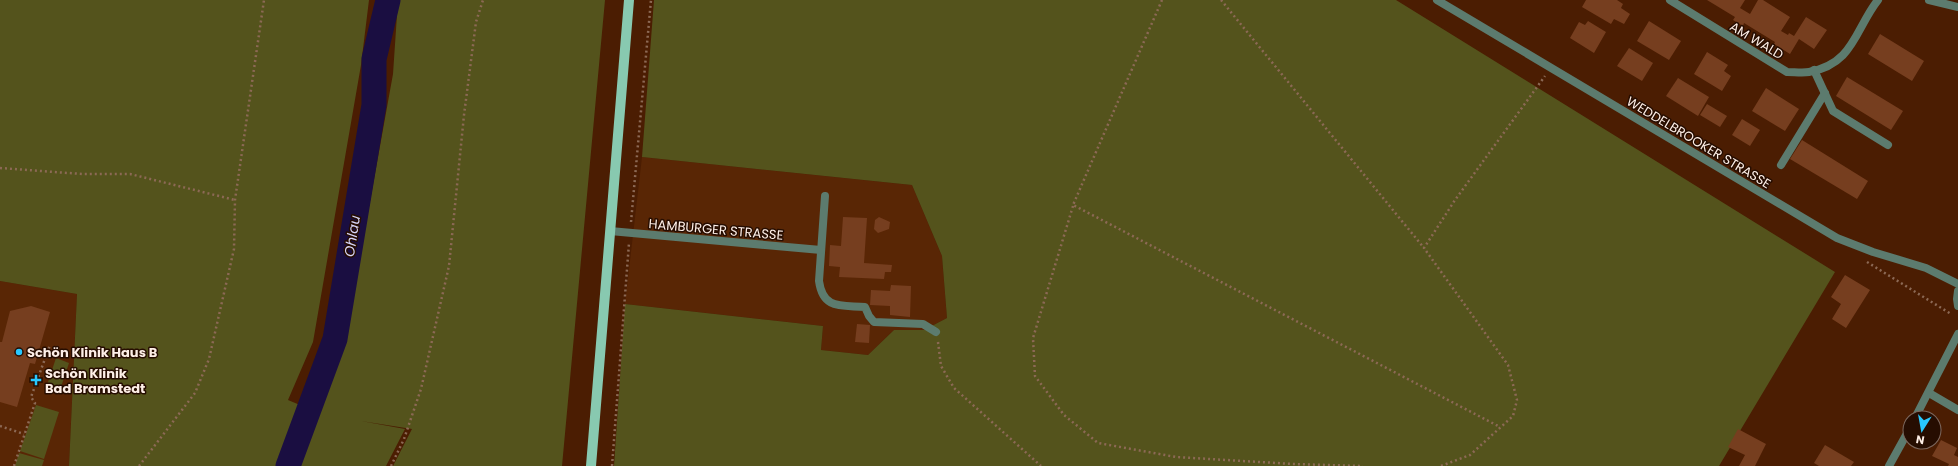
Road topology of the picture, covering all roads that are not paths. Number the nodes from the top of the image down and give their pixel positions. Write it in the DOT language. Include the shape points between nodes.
graph roads {
  1 [pos="629,0"];
  2 [pos="1437,0"];
  3 [pos="1670,0"];
  4 [pos="1878,0"];
  5 [pos="1929,0"];
  6 [pos="1958,7"];
  7 [pos="1814,70"];
  8 [pos="1825,93"];
  9 [pos="1888,145"];
  10 [pos="1781,165"];
  11 [pos="825,196"];
  12 [pos="610,231"];
  13 [pos="821,250"];
  14 [pos="1958,284"];
  15 [pos="1958,290"];
  16 [pos="1958,306"];
  17 [pos="936,332"];
  18 [pos="1958,334"];
  19 [pos="1929,393"];
  20 [pos="1919,410"];
  21 [pos="1958,410"];
  22 [pos="1902,442"];
  23 [pos="591,466"];
  24 [pos="1889,466"];
  1 -- 12 [label="main road"];
  2 -- 14 [label="street, WEDDELBROOKER STRASSE" via="1837,238 1926,268"];
  3 -- 7 [label="street, AM WALD" via="1787,72"];
  4 -- 7 [label="street, AM WALD" via="1844,56"];
  5 -- 6 [label="street"];
  7 -- 8 [label="street"];
  8 -- 9 [label="street" via="1833,110"];
  8 -- 10 [label="street"];
  11 -- 13 [label="street"];
  12 -- 13 [label="street, HAMBURGER STRASSE"];
  12 -- 23 [label="main road"];
  13 -- 17 [label="street" via="819,281 826,301 836,305 865,307 874,322 923,324"];
  15 -- 16 [label="street"];
  18 -- 19 [label="street"];
  19 -- 20 [label="street"];
  19 -- 21 [label="street"];
  22 -- 24 [label="street"];
}
